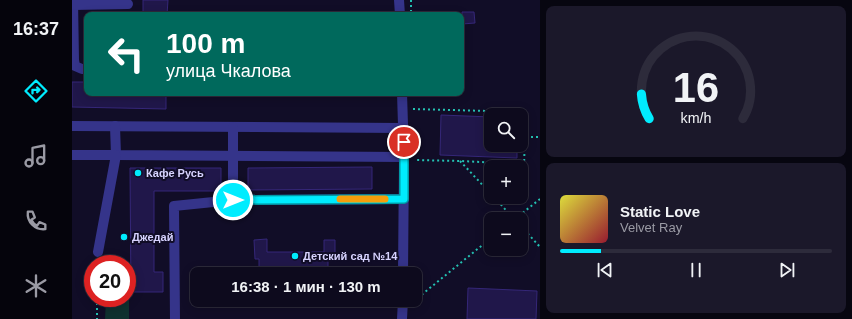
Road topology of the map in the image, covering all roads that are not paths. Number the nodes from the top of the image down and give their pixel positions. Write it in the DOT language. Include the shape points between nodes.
graph roads {
  1 [pos="399,0"];
  2 [pos="111,2"];
  3 [pos="73,3"];
  4 [pos="128,4"];
  5 [pos="400,12"];
  6 [pos="84,69"];
  7 [pos="402,96"];
  8 [pos="72,126"];
  9 [pos="115,126"];
  10 [pos="233,127"];
  11 [pos="403,128"];
  12 [pos="72,155"];
  13 [pos="116,155"];
  14 [pos="233,156"];
  15 [pos="404,157"];
  16 [pos="404,199"];
  17 [pos="233,200"];
  18 [pos="98,252"];
  19 [pos="403,267"];
  20 [pos="406,307"];
  21 [pos="175,319"];
  22 [pos="402,319"];
  1 -- 5 [label="street"];
  2 -- 3 [label="street"];
  2 -- 4 [label="street"];
  3 -- 6 [label="street" via="74,60 75,66"];
  7 -- 11 [label="street"];
  8 -- 9 [label="street"];
  9 -- 10 [label="street"];
  9 -- 13 [label="street"];
  10 -- 11 [label="street"];
  10 -- 14 [label="street"];
  11 -- 15 [label="street"];
  12 -- 13 [label="street"];
  13 -- 14 [label="street"];
  13 -- 18 [label="street"];
  14 -- 15 [label="street"];
  14 -- 17 [label="street"];
  15 -- 16 [label="street"];
  16 -- 17 [label="street"];
  16 -- 19 [label="street"];
  17 -- 21 [label="street" via="174,206"];
  20 -- 22 [label="street"];
}
